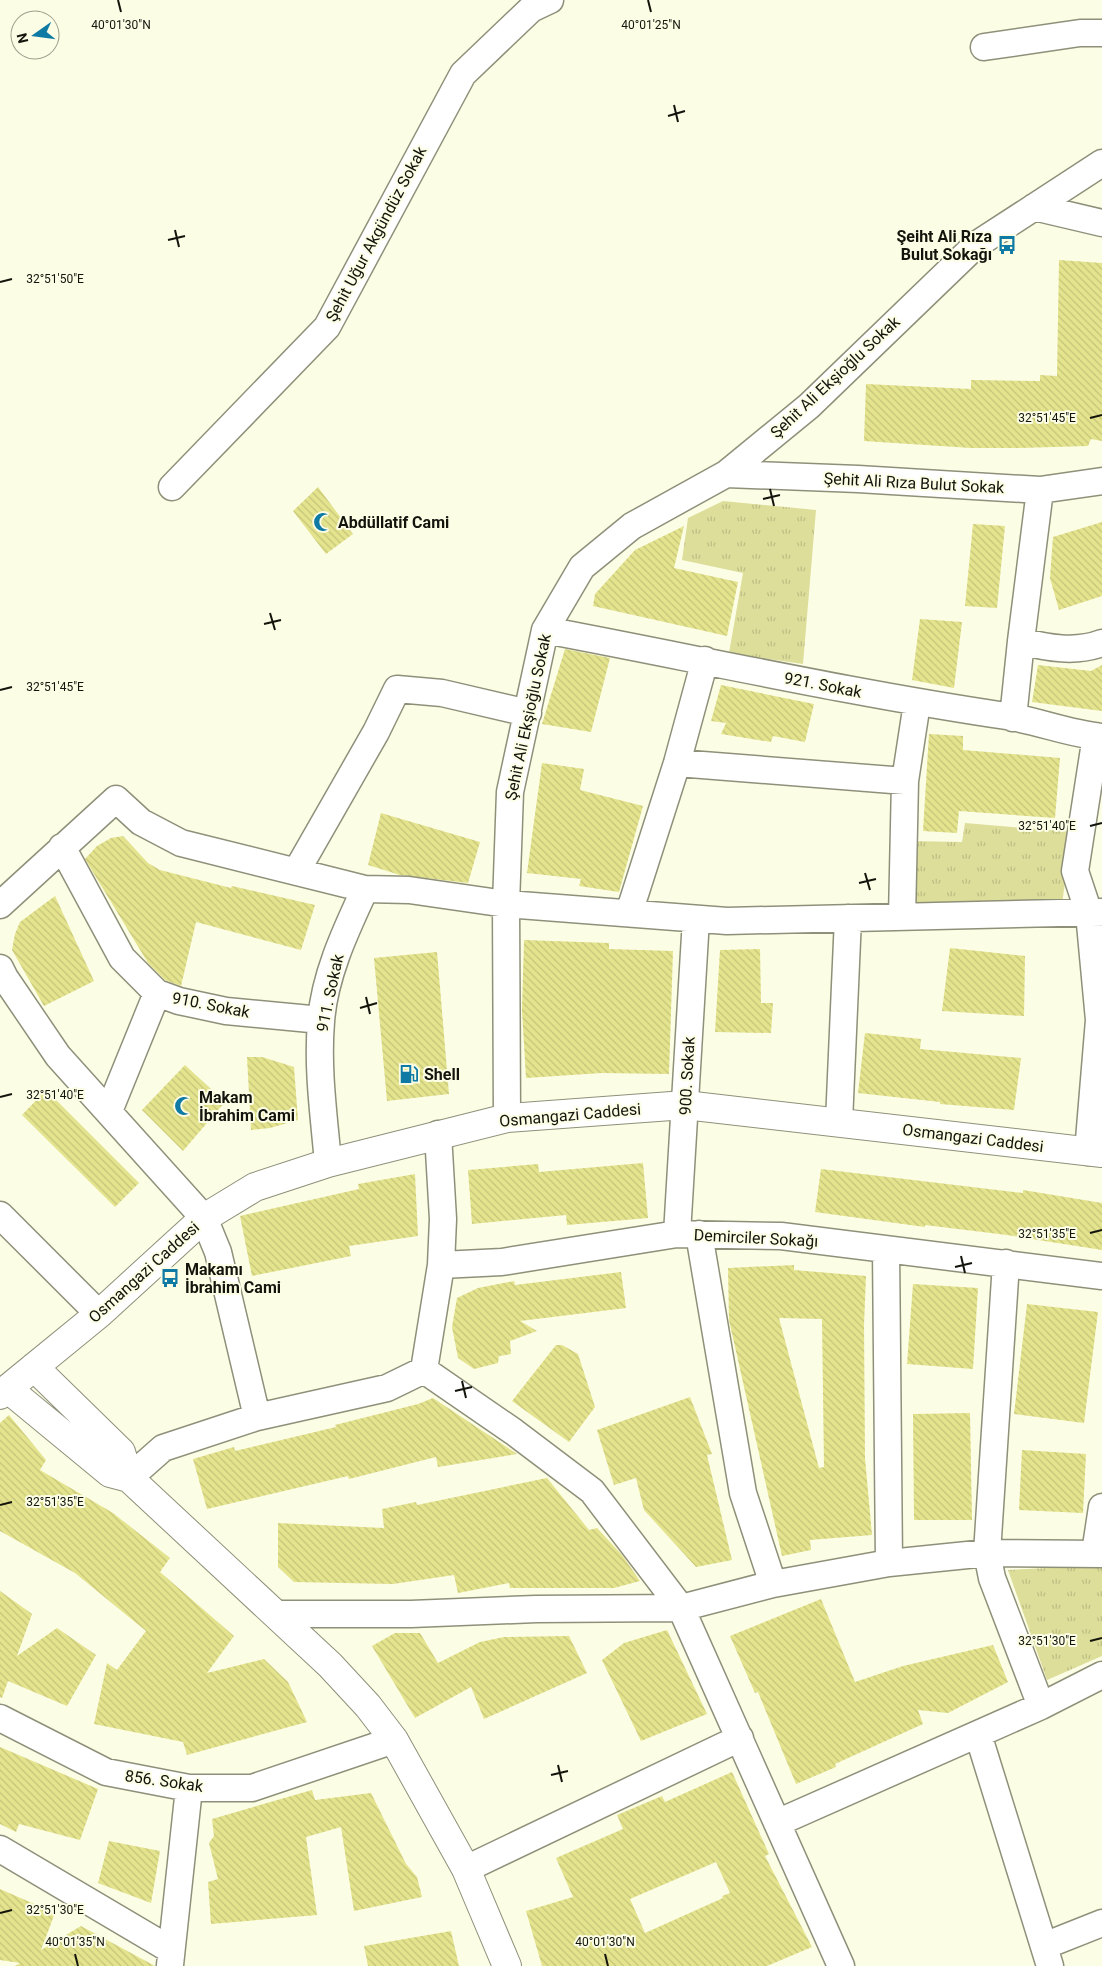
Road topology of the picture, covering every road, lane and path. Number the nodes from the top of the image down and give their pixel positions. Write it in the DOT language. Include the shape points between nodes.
graph roads {
  1 [pos="550,0"];
  2 [pos="1102,33"];
  3 [pos="984,47"];
  4 [pos="1102,164"];
  5 [pos="1034,208"];
  6 [pos="1102,223"];
  7 [pos="726,474"];
  8 [pos="1102,481"];
  9 [pos="172,487"];
  10 [pos="1040,490"];
  11 [pos="545,630"];
  12 [pos="1021,641"];
  13 [pos="1102,643"];
  14 [pos="705,660"];
  15 [pos="917,703"];
  16 [pos="528,712"];
  17 [pos="1013,718"];
  18 [pos="1099,737"];
  19 [pos="676,763"];
  20 [pos="905,781"];
  21 [pos="62,847"];
  22 [pos="296,872"];
  23 [pos="365,888"];
  24 [pos="506,904"];
  25 [pos="0,905"];
  26 [pos="1095,912"];
  27 [pos="629,913"];
  28 [pos="902,917"];
  29 [pos="696,918"];
  30 [pos="848,918"];
  31 [pos="2,976"];
  32 [pos="157,993"];
  33 [pos="321,1020"];
  34 [pos="1101,1020"];
  35 [pos="685,1105"];
  36 [pos="109,1111"];
  37 [pos="508,1118"];
  38 [pos="839,1122"];
  39 [pos="438,1134"];
  40 [pos="1095,1152"];
  41 [pos="328,1163"];
  42 [pos="0,1216"];
  43 [pos="204,1218"];
  44 [pos="688,1234"];
  45 [pos="886,1249"];
  46 [pos="1006,1264"];
  47 [pos="440,1265"];
  48 [pos="1102,1276"];
  49 [pos="98,1314"];
  50 [pos="34,1367"];
  51 [pos="424,1370"];
  52 [pos="4,1392"];
  53 [pos="257,1417"];
  54 [pos="130,1478"];
  55 [pos="1102,1507"];
  56 [pos="987,1553"];
  57 [pos="1098,1554"];
  58 [pos="889,1563"];
  59 [pos="773,1584"];
  60 [pos="681,1608"];
  61 [pos="277,1614"];
  62 [pos="1102,1676"];
  63 [pos="1041,1706"];
  64 [pos="0,1718"];
  65 [pos="978,1734"];
  66 [pos="740,1738"];
  67 [pos="394,1740"];
  68 [pos="189,1788"];
  69 [pos="777,1823"];
  70 [pos="0,1849"];
  71 [pos="466,1869"];
  72 [pos="1102,1923"];
  73 [pos="1047,1956"];
  74 [pos="170,1958"];
  75 [pos="839,1965"];
  76 [pos="507,1966"];
  1 -- 9 [label="street, Şehit Uğur Akgündüz Sokak" via="531,9 463,74 326,327"];
  2 -- 3 [label="street" via="1080,33"];
  4 -- 5 [label="street, Şehit Ali Ekşioğlu Sokak"];
  5 -- 6 [label="street"];
  5 -- 7 [label="street, Şehit Ali Ekşioğlu Sokak" via="976,245 809,406"];
  7 -- 10 [label="street, Şehit Ali Rıza Bulut Sokak"];
  7 -- 11 [label="street, Şehit Ali Ekşioğlu Sokak" via="632,526 582,567"];
  8 -- 10 [label="street, Şehit Ali Rıza Bulut Sokak"];
  10 -- 12 [label="street"];
  11 -- 14 [label="street, 921. Sokak"];
  11 -- 16 [label="street, Şehit Ali Ekşioğlu Sokak"];
  12 -- 13 [label="street" via="1044,647 1086,649"];
  12 -- 17 [label="street"];
  14 -- 15 [label="street, 921. Sokak"];
  14 -- 19 [label="street"];
  15 -- 17 [label="street, 921. Sokak"];
  15 -- 20 [label="street"];
  16 -- 22 [label="street" via="442,693 397,689"];
  16 -- 24 [label="street, Şehit Ali Ekşioğlu Sokak" via="510,792"];
  17 -- 18 [label="street, 921. Sokak"];
  18 -- 26 [label="street" via="1075,871"];
  19 -- 20 [label="street"];
  19 -- 27 [label="street"];
  20 -- 28 [label="street"];
  21 -- 22 [label="street" via="116,799 141,822 181,843"];
  21 -- 25 [label="street"];
  21 -- 32 [label="street, 910. Sokak" via="122,958"];
  22 -- 23 [label="street"];
  23 -- 24 [label="street" via="409,890"];
  23 -- 33 [label="street, 911. Sokak" via="337,952"];
  24 -- 27 [label="street"];
  24 -- 37 [label="street, Şehit Ali Ekşioğlu Sokak"];
  26 -- 28 [label="street"];
  26 -- 34 [label="street"];
  27 -- 29 [label="street"];
  28 -- 30 [label="street"];
  29 -- 30 [label="street" via="727,921"];
  29 -- 35 [label="street, 900. Sokak"];
  30 -- 38 [label="street"];
  31 -- 36 [label="street" via="58,1056"];
  32 -- 33 [label="street, 910. Sokak" via="226,1012"];
  32 -- 36 [label="street"];
  33 -- 41 [label="street, 911. Sokak" via="320,1055"];
  34 -- 40 [label="street"];
  35 -- 37 [label="main road, Osmangazi Caddesi"];
  35 -- 38 [label="main road, Osmangazi Caddesi"];
  35 -- 44 [label="street, 900. Sokak"];
  36 -- 43 [label="street"];
  37 -- 39 [label="main road, Osmangazi Caddesi"];
  38 -- 40 [label="main road, Osmangazi Caddesi"];
  39 -- 41 [label="main road, Osmangazi Caddesi"];
  39 -- 47 [label="street" via="443,1219"];
  41 -- 43 [label="main road, Osmangazi Caddesi" via="255,1187"];
  42 -- 49 [label="street"];
  43 -- 49 [label="main road, Osmangazi Caddesi"];
  43 -- 53 [label="street" via="218,1252"];
  44 -- 45 [label="street, Demirciler Sokağı" via="782,1236"];
  44 -- 47 [label="street, Demirciler Sokağı" via="502,1262"];
  44 -- 59 [label="street, 900. Sokak" via="743,1493"];
  45 -- 46 [label="street, Demirciler Sokağı"];
  45 -- 58 [label="street"];
  46 -- 48 [label="street, Demirciler Sokağı"];
  46 -- 56 [label="street"];
  47 -- 51 [label="street"];
  49 -- 50 [label="main road, Osmangazi Caddesi"];
  50 -- 52 [label="main road, Osmangazi Caddesi"];
  50 -- 54 [label="main road" via="121,1452"];
  51 -- 53 [label="street" via="387,1388"];
  51 -- 60 [label="street" via="592,1491"];
  52 -- 54 [label="main road" via="110,1473"];
  53 -- 54 [label="street" via="163,1448"];
  54 -- 61 [label="main road"];
  55 -- 57 [label="street"];
  56 -- 57 [label="street"];
  56 -- 58 [label="street"];
  56 -- 63 [label="street" via="992,1578"];
  58 -- 59 [label="street"];
  59 -- 60 [label="street"];
  60 -- 61 [label="street"];
  60 -- 66 [label="street"];
  61 -- 67 [label="main road" via="330,1665"];
  62 -- 63 [label="street"];
  63 -- 65 [label="street"];
  64 -- 68 [label="street, 856. Sokak" via="106,1772"];
  65 -- 69 [label="street"];
  65 -- 73 [label="street"];
  66 -- 69 [label="street"];
  66 -- 71 [label="street"];
  67 -- 68 [label="street, 856. Sokak" via="252,1788"];
  67 -- 71 [label="main road"];
  68 -- 74 [label="street"];
  69 -- 75 [label="street"];
  70 -- 74 [label="street"];
  71 -- 76 [label="main road"];
  72 -- 73 [label="street"];
}
